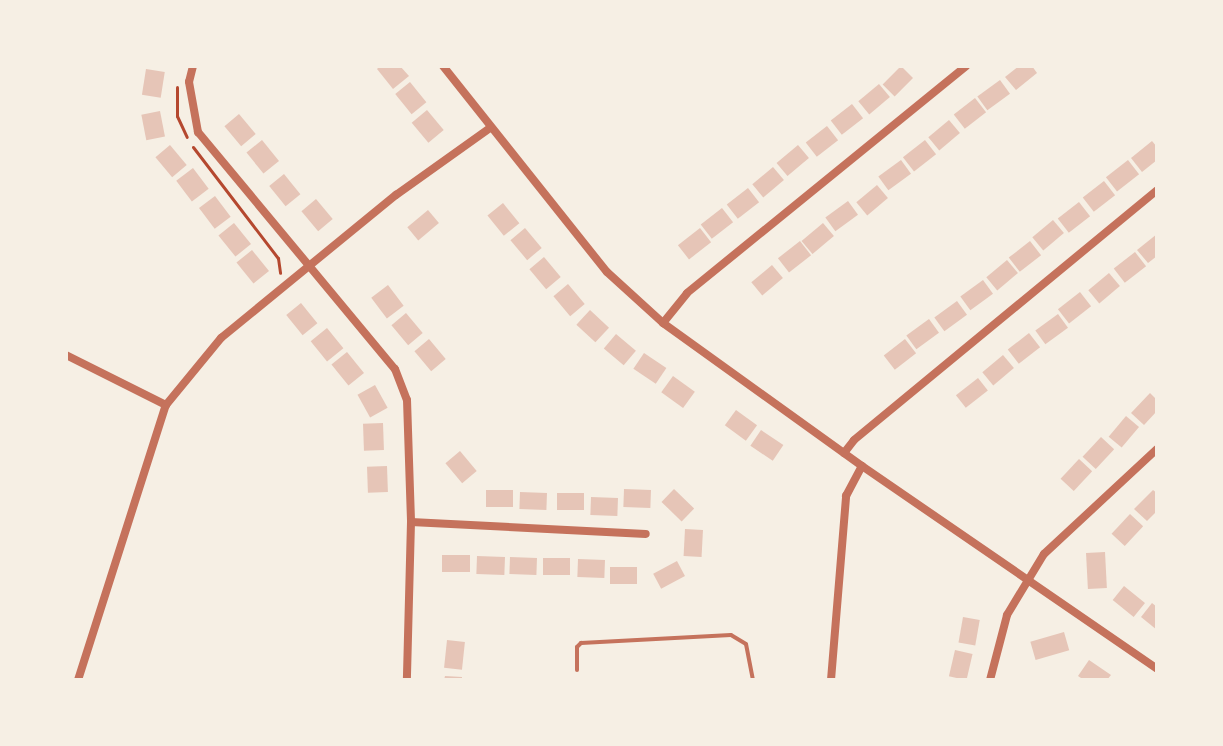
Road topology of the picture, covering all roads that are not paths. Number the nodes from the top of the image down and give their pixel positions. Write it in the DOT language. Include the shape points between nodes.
graph roads {
  1 [pos="193,66"];
  2 [pos="443,66"];
  3 [pos="966,66"];
  4 [pos="490,128"];
  5 [pos="1157,190"];
  6 [pos="307,265"];
  7 [pos="663,323"];
  8 [pos="66,355"];
  9 [pos="166,405"];
  10 [pos="1157,449"];
  11 [pos="844,453"];
  12 [pos="862,466"];
  13 [pos="411,522"];
  14 [pos="646,534"];
  15 [pos="1028,579"];
  16 [pos="1157,669"];
  17 [pos="577,670"];
  18 [pos="78,680"];
  19 [pos="407,680"];
  20 [pos="753,680"];
  21 [pos="831,680"];
  22 [pos="990,680"];
  1 -- 6 [label="street" via="189,82 198,132"];
  2 -- 4 [label="street"];
  3 -- 7 [label="street" via="687,293"];
  4 -- 6 [label="street"];
  4 -- 7 [label="street" via="607,272"];
  5 -- 11 [label="street"];
  6 -- 9 [label="street" via="221,338"];
  6 -- 13 [label="street" via="395,369 407,400"];
  7 -- 11 [label="street"];
  8 -- 9 [label="street"];
  9 -- 18 [label="street"];
  10 -- 15 [label="street" via="1044,554"];
  11 -- 12 [label="street"];
  12 -- 15 [label="street"];
  12 -- 21 [label="street" via="846,496"];
  13 -- 14 [label="street"];
  13 -- 19 [label="street"];
  15 -- 16 [label="street"];
  15 -- 22 [label="street" via="1007,615"];
  17 -- 20 [label="lane" via="581,643 731,635 746,644"];
}
